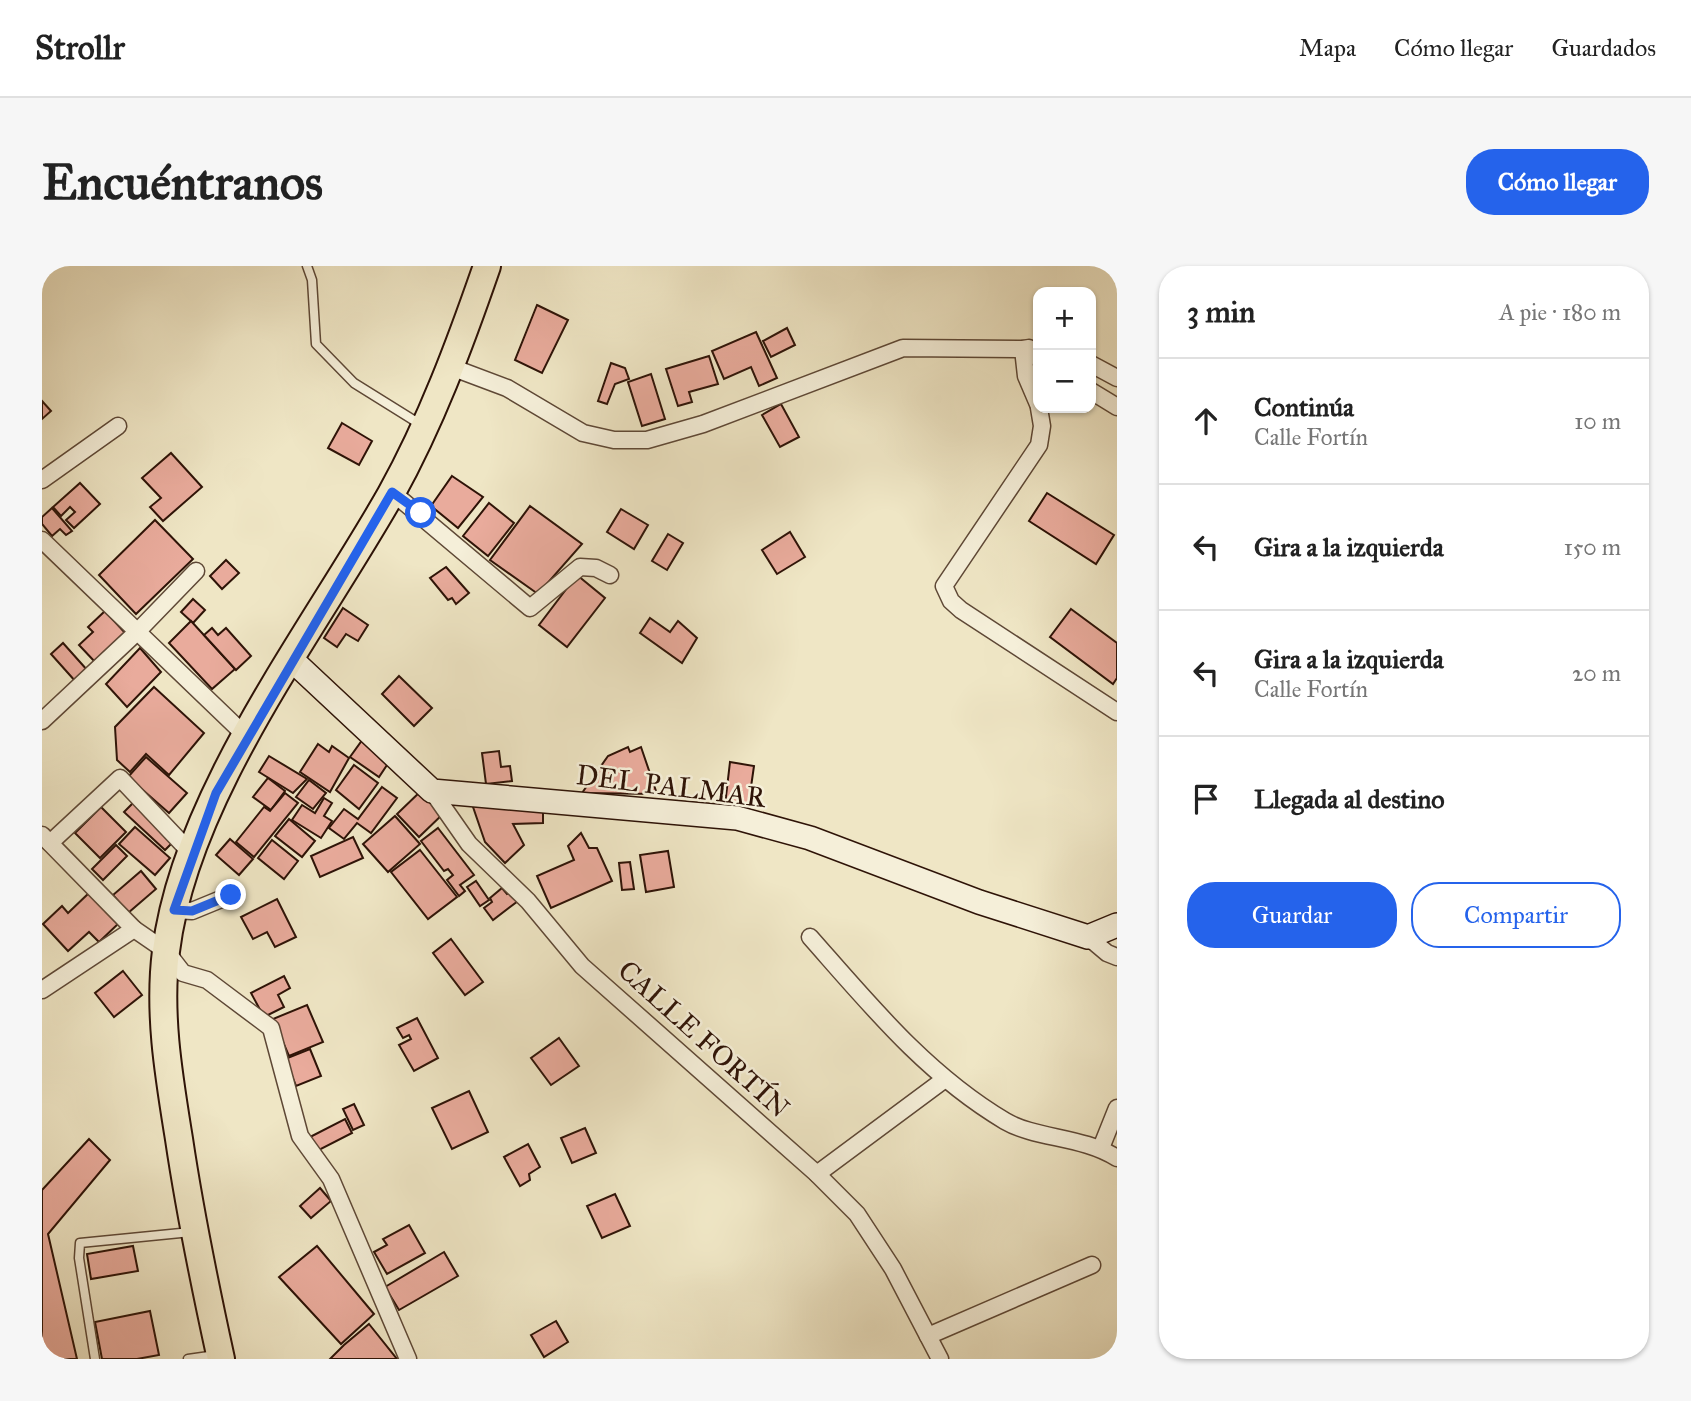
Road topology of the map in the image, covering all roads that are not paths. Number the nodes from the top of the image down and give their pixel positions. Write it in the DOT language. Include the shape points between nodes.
graph roads {
  1 [pos="307,266"];
  2 [pos="487,266"];
  3 [pos="1031,348"];
  4 [pos="1096,366"];
  5 [pos="451,367"];
  6 [pos="1117,378"];
  7 [pos="1033,392"];
  8 [pos="1096,394"];
  9 [pos="1117,407"];
  10 [pos="1040,413"];
  11 [pos="118,426"];
  12 [pos="423,426"];
  13 [pos="42,480"];
  14 [pos="392,492"];
  15 [pos="42,540"];
  16 [pos="196,571"];
  17 [pos="610,575"];
  18 [pos="137,632"];
  19 [pos="292,660"];
  20 [pos="1117,712"];
  21 [pos="42,721"];
  22 [pos="247,737"];
  23 [pos="432,790"];
  24 [pos="46,839"];
  25 [pos="192,853"];
  26 [pos="231,895"];
  27 [pos="174,910"];
  28 [pos="1117,925"];
  29 [pos="134,929"];
  30 [pos="810,937"];
  31 [pos="1088,937"];
  32 [pos="166,951"];
  33 [pos="1117,957"];
  34 [pos="42,989"];
  35 [pos="945,1079"];
  36 [pos="1117,1110"];
  37 [pos="1101,1148"];
  38 [pos="1117,1158"];
  39 [pos="817,1174"];
  40 [pos="194,1231"];
  41 [pos="1092,1265"];
  42 [pos="928,1336"];
  43 [pos="220,1357"];
  44 [pos="95,1359"];
  45 [pos="188,1359"];
  46 [pos="408,1359"];
  47 [pos="940,1359"];
  1 -- 12 [label="lane" via="316,344 354,383"];
  2 -- 5 [label="main road"];
  3 -- 5 [label="street" via="903,348 703,424 647,440 614,440 583,433 507,388"];
  3 -- 7 [label="street" via="1026,376"];
  4 -- 6 [label="street"];
  5 -- 12 [label="main road"];
  8 -- 9 [label="street"];
  10 -- 20 [label="street" via="1039,445 944,586 961,610"];
  11 -- 13 [label="street"];
  12 -- 14 [label="main road"];
  14 -- 17 [label="street" via="530,608 580,567"];
  14 -- 19 [label="main road"];
  15 -- 18 [label="street"];
  16 -- 18 [label="street"];
  18 -- 21 [label="street"];
  18 -- 22 [label="street"];
  19 -- 22 [label="main road"];
  19 -- 23 [label="street"];
  22 -- 25 [label="main road" via="216,793"];
  23 -- 31 [label="street, DEL PALMAR" via="737,818 810,838 979,902"];
  23 -- 39 [label="street, CALLE FORTÍN" via="469,844 528,901 582,966"];
  24 -- 25 [label="street" via="120,778"];
  24 -- 29 [label="street"];
  25 -- 27 [label="main road"];
  26 -- 27 [label="street" via="192,911"];
  27 -- 32 [label="main road"];
  28 -- 31 [label="street"];
  29 -- 32 [label="street"];
  29 -- 34 [label="street"];
  30 -- 35 [label="street" via="906,1046"];
  31 -- 33 [label="street"];
  32 -- 40 [label="main road" via="165,1055"];
  32 -- 46 [label="street" via="183,972 207,981 271,1028 300,1136 331,1179"];
  35 -- 37 [label="street" via="1008,1122"];
  35 -- 39 [label="street"];
  36 -- 37 [label="street"];
  37 -- 38 [label="street"];
  39 -- 42 [label="street, CALLE FORTÍN" via="857,1214"];
  40 -- 43 [label="main road"];
  40 -- 44 [label="lane" via="80,1243"];
  41 -- 42 [label="street"];
  42 -- 47 [label="street, CALLE FORTÍN"];
  43 -- 45 [label="lane"];
}
